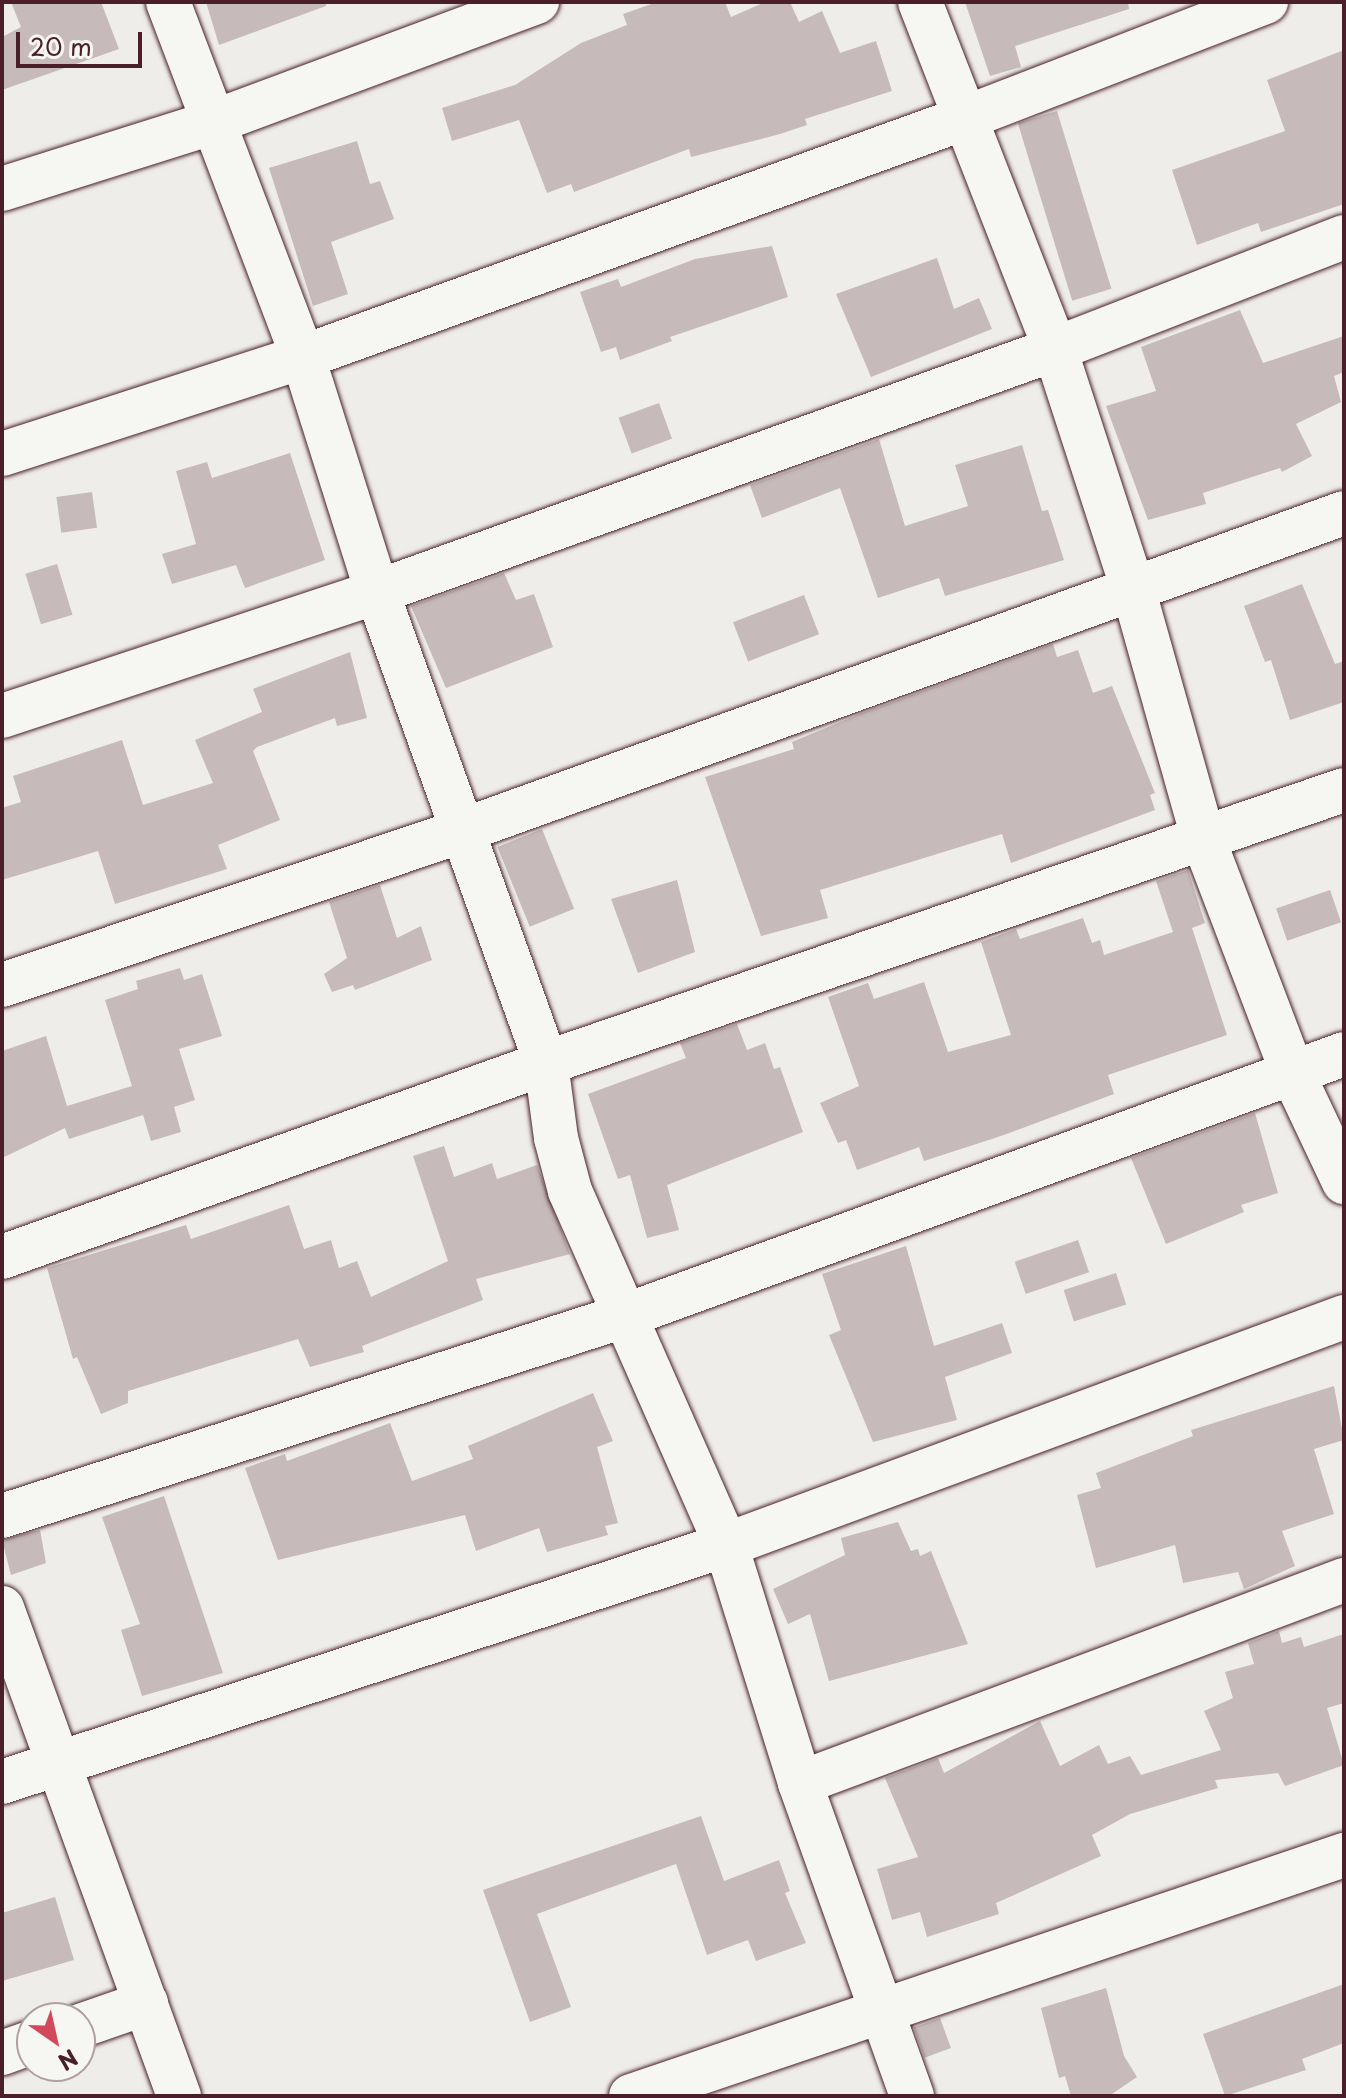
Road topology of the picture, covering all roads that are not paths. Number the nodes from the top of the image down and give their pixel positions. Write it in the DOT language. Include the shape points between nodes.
graph roads {
  1 [pos="168,2"];
  2 [pos="537,2"];
  3 [pos="920,2"];
  4 [pos="1266,2"];
  5 [pos="962,119"];
  6 [pos="211,123"];
  7 [pos="2,189"];
  8 [pos="1344,237"];
  9 [pos="1055,349"];
  10 [pos="303,357"];
  11 [pos="2,454"];
  12 [pos="1344,513"];
  13 [pos="377,592"];
  14 [pos="1134,592"];
  15 [pos="2,716"];
  16 [pos="1344,790"];
  17 [pos="464,830"];
  18 [pos="1204,841"];
  19 [pos="2,985"];
  20 [pos="1344,1054"];
  21 [pos="546,1063"];
  22 [pos="1292,1072"];
  23 [pos="1344,1182"];
  24 [pos="2,1257"];
  25 [pos="627,1315"];
  26 [pos="1344,1317"];
  27 [pos="2,1516"];
  28 [pos="726,1545"];
  29 [pos="1344,1580"];
  30 [pos="2,1608"];
  31 [pos="55,1764"];
  32 [pos="2,1782"];
  33 [pos="800,1783"];
  34 [pos="1344,1855"];
  35 [pos="146,2003"];
  36 [pos="881,2012"];
  37 [pos="96,2020"];
  38 [pos="179,2096"];
  39 [pos="631,2096"];
  40 [pos="912,2096"];
  1 -- 6 [label="street"];
  2 -- 6 [label="street"];
  3 -- 5 [label="street"];
  4 -- 5 [label="street"];
  5 -- 9 [label="street"];
  5 -- 10 [label="street"];
  6 -- 7 [label="street"];
  6 -- 10 [label="street"];
  8 -- 9 [label="street"];
  9 -- 13 [label="street"];
  9 -- 14 [label="street"];
  10 -- 11 [label="street"];
  10 -- 13 [label="street"];
  12 -- 14 [label="street"];
  13 -- 15 [label="street"];
  13 -- 17 [label="street"];
  14 -- 17 [label="street"];
  14 -- 18 [label="street"];
  16 -- 18 [label="street"];
  17 -- 19 [label="street"];
  17 -- 21 [label="street"];
  18 -- 21 [label="street"];
  18 -- 22 [label="street"];
  20 -- 22 [label="street"];
  21 -- 24 [label="street"];
  21 -- 25 [label="street" via="561,1164"];
  22 -- 23 [label="street"];
  22 -- 25 [label="street"];
  25 -- 27 [label="street"];
  25 -- 28 [label="street"];
  26 -- 28 [label="street"];
  28 -- 31 [label="street"];
  28 -- 33 [label="street"];
  29 -- 33 [label="street"];
  30 -- 31 [label="street"];
  31 -- 32 [label="street"];
  31 -- 35 [label="street"];
  33 -- 36 [label="street"];
  34 -- 36 [label="street"];
  35 -- 37 [label="street"];
  35 -- 38 [label="street"];
  36 -- 39 [label="street"];
  36 -- 40 [label="street"];
}
